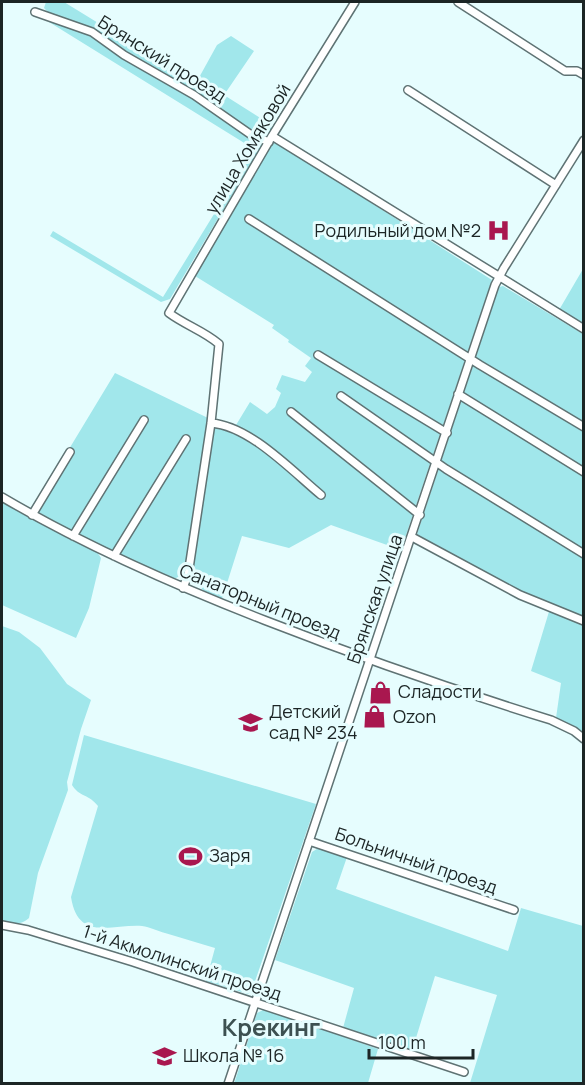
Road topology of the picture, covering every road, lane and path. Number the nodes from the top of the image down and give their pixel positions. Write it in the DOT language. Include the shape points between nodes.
graph roads {
  1 [pos="355,2"];
  2 [pos="458,2"];
  3 [pos="35,12"];
  4 [pos="584,75"];
  5 [pos="408,90"];
  6 [pos="270,139"];
  7 [pos="584,140"];
  8 [pos="556,185"];
  9 [pos="249,219"];
  10 [pos="499,278"];
  11 [pos="584,329"];
  12 [pos="318,355"];
  13 [pos="471,358"];
  14 [pos="458,394"];
  15 [pos="341,396"];
  16 [pos="291,412"];
  17 [pos="144,420"];
  18 [pos="211,423"];
  19 [pos="584,427"];
  20 [pos="447,433"];
  21 [pos="186,439"];
  22 [pos="70,452"];
  23 [pos="437,463"];
  24 [pos="584,471"];
  25 [pos="321,495"];
  26 [pos="2,497"];
  27 [pos="32,515"];
  28 [pos="420,515"];
  29 [pos="73,536"];
  30 [pos="412,537"];
  31 [pos="584,554"];
  32 [pos="114,556"];
  33 [pos="183,588"];
  34 [pos="584,621"];
  35 [pos="370,661"];
  36 [pos="584,739"];
  37 [pos="309,841"];
  38 [pos="514,910"];
  39 [pos="2,925"];
  40 [pos="255,1002"];
  41 [pos="464,1072"];
  42 [pos="228,1083"];
  1 -- 6 [label="street, улица Хомяковой"];
  2 -- 4 [label="street" via="565,71"];
  3 -- 6 [label="street, Брянский проезд" via="92,32 250,134"];
  5 -- 8 [label="street"];
  6 -- 10 [label="street, Брянский проезд"];
  6 -- 18 [label="street, улица Хомяковой" via="169,313 219,344"];
  7 -- 8 [label="street, Брянская улица"];
  8 -- 10 [label="street, Брянская улица"];
  9 -- 13 [label="street"];
  10 -- 11 [label="street, Брянский проезд"];
  10 -- 13 [label="street, Брянская улица"];
  12 -- 20 [label="street"];
  13 -- 14 [label="street, Брянская улица"];
  13 -- 19 [label="street"];
  14 -- 20 [label="street, Брянская улица"];
  14 -- 24 [label="street"];
  15 -- 23 [label="street"];
  16 -- 28 [label="street"];
  17 -- 29 [label="street"];
  18 -- 25 [label="street" via="225,424 257,442"];
  18 -- 33 [label="street"];
  20 -- 23 [label="street, Брянская улица"];
  21 -- 32 [label="street"];
  22 -- 27 [label="street"];
  23 -- 28 [label="street, Брянская улица"];
  23 -- 31 [label="street"];
  26 -- 27 [label="street, Санаторный проезд"];
  27 -- 29 [label="street, Санаторный проезд"];
  28 -- 30 [label="street, Брянская улица"];
  29 -- 32 [label="street, Санаторный проезд"];
  30 -- 34 [label="street" via="520,596"];
  30 -- 35 [label="street, Брянская улица"];
  32 -- 33 [label="street, Санаторный проезд"];
  33 -- 35 [label="street, Санаторный проезд"];
  35 -- 36 [label="street, Санаторный проезд" via="551,720"];
  35 -- 37 [label="street, Брянская улица"];
  37 -- 38 [label="street, Больничный проезд"];
  37 -- 40 [label="street, Брянская улица"];
  39 -- 40 [label="street, 1-й Акмолинский проезд"];
  40 -- 41 [label="street, 1-й Акмолинский проезд"];
  40 -- 42 [label="street, Брянская улица"];
}
